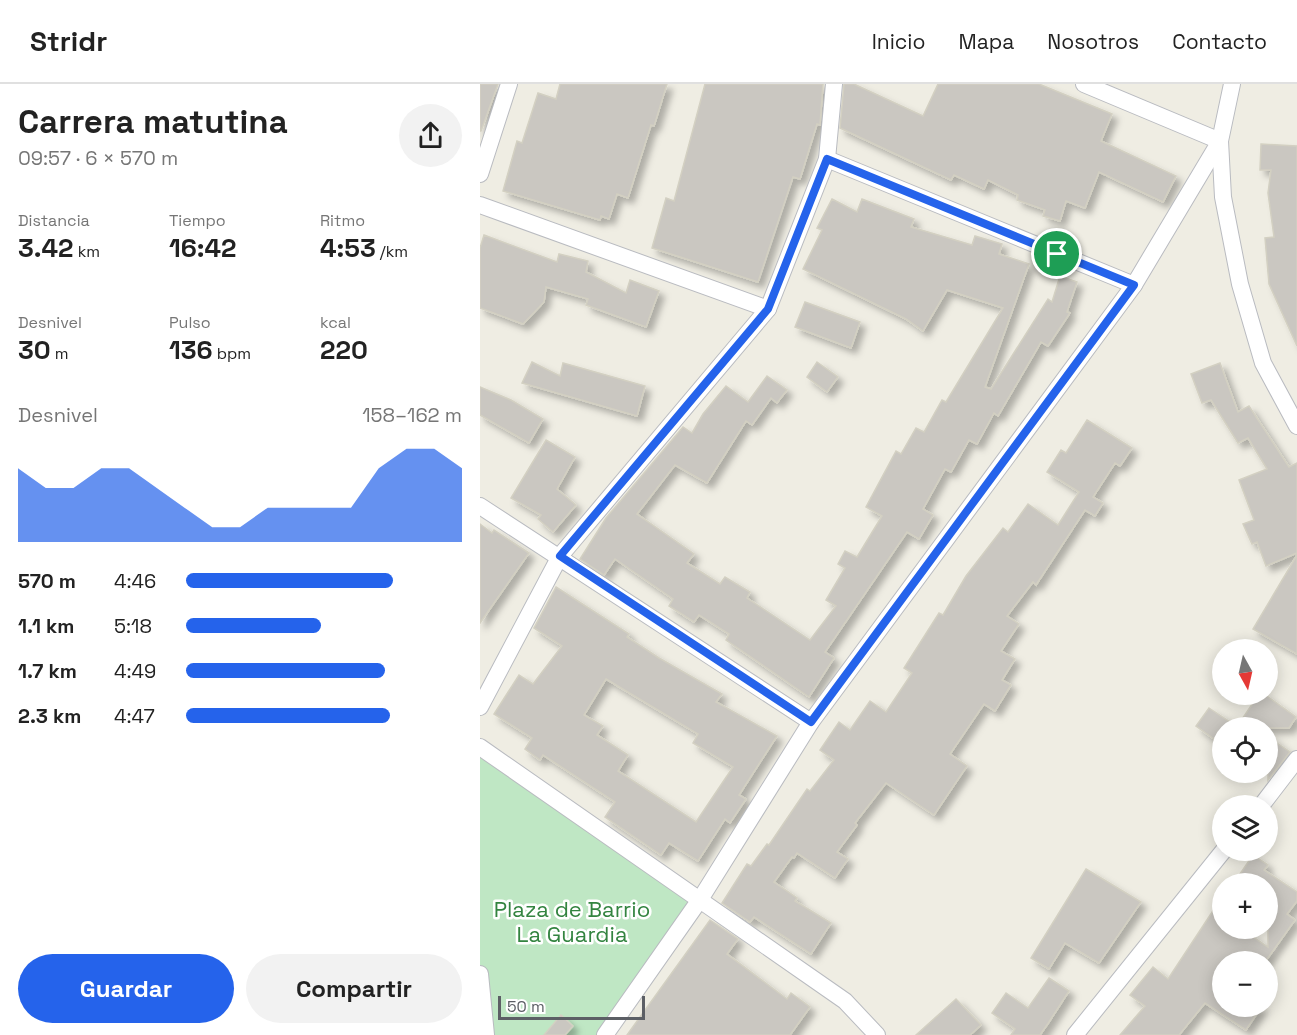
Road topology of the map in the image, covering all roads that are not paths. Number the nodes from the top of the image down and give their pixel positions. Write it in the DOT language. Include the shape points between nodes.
graph roads {
  1 [pos="509,84"];
  2 [pos="834,84"];
  3 [pos="1084,84"];
  4 [pos="1232,84"];
  5 [pos="1220,141"];
  6 [pos="827,159"];
  7 [pos="480,174"];
  8 [pos="480,205"];
  9 [pos="1134,285"];
  10 [pos="768,309"];
  11 [pos="1297,426"];
  12 [pos="480,506"];
  13 [pos="560,556"];
  14 [pos="480,707"];
  15 [pos="811,722"];
  16 [pos="480,747"];
  17 [pos="1297,759"];
  18 [pos="1269,795"];
  19 [pos="1215,861"];
  20 [pos="700,898"];
  21 [pos="480,974"];
  22 [pos="486,1035"];
  23 [pos="605,1035"];
  24 [pos="877,1035"];
  25 [pos="1075,1035"];
  1 -- 7 [label="street"];
  2 -- 6 [label="street"];
  3 -- 5 [label="street"];
  4 -- 5 [label="street"];
  5 -- 9 [label="street"];
  5 -- 11 [label="street" via="1222,197 1240,284 1263,363"];
  6 -- 9 [label="street"];
  6 -- 10 [label="street"];
  8 -- 10 [label="street"];
  9 -- 15 [label="street"];
  10 -- 13 [label="street"];
  12 -- 13 [label="street"];
  13 -- 14 [label="street"];
  13 -- 15 [label="street"];
  15 -- 20 [label="street"];
  16 -- 20 [label="street"];
  17 -- 18 [label="street"];
  19 -- 25 [label="street"];
  20 -- 23 [label="street"];
  20 -- 24 [label="street" via="845,1001"];
  21 -- 22 [label="street"];
}
